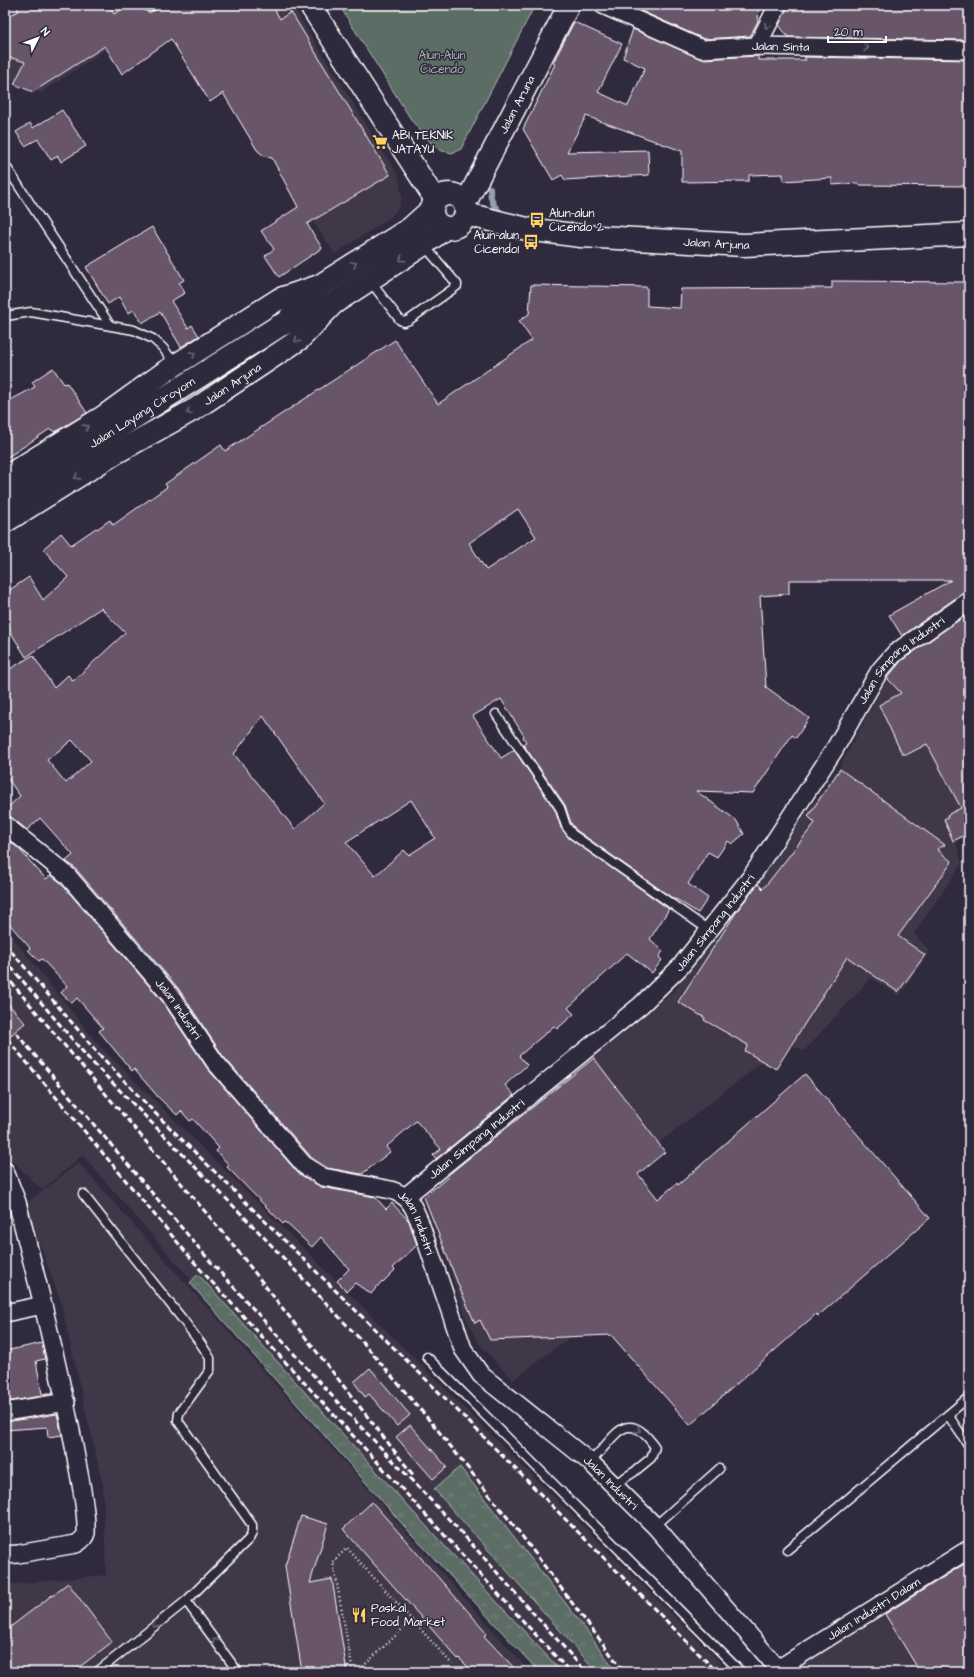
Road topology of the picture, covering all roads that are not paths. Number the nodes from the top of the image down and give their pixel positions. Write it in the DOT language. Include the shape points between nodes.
graph roads {
  1 [pos="310,5"];
  2 [pos="569,5"];
  3 [pos="603,5"];
  4 [pos="778,5"];
  5 [pos="757,46"];
  6 [pos="969,50"];
  7 [pos="5,165"];
  8 [pos="433,205"];
  9 [pos="466,209"];
  10 [pos="445,228"];
  11 [pos="969,234"];
  12 [pos="424,244"];
  13 [pos="369,281"];
  14 [pos="321,285"];
  15 [pos="334,302"];
  16 [pos="5,316"];
  17 [pos="110,325"];
  18 [pos="280,326"];
  19 [pos="175,365"];
  20 [pos="5,477"];
  21 [pos="5,499"];
  22 [pos="5,522"];
  23 [pos="969,601"];
  24 [pos="496,714"];
  25 [pos="5,825"];
  26 [pos="710,931"];
  27 [pos="5,1171"];
  28 [pos="83,1194"];
  29 [pos="405,1197"];
  30 [pos="43,1305"];
  31 [pos="5,1313"];
  32 [pos="427,1357"];
  33 [pos="969,1397"];
  34 [pos="66,1402"];
  35 [pos="5,1412"];
  36 [pos="948,1415"];
  37 [pos="969,1446"];
  38 [pos="590,1462"];
  39 [pos="719,1469"];
  40 [pos="613,1485"];
  41 [pos="655,1526"];
  42 [pos="969,1549"];
  43 [pos="787,1550"];
  44 [pos="5,1555"];
  45 [pos="186,1601"];
  46 [pos="779,1670"];
  47 [pos="97,1672"];
  48 [pos="238,1672"];
  49 [pos="741,1672"];
  1 -- 8 [label="street"];
  2 -- 9 [label="street, Jalan Aruna"];
  3 -- 5 [label="street, Jalan Sinta" via="702,49"];
  4 -- 5 [label="street, one-way"];
  5 -- 6 [label="street, Jalan Sinta, one-way"];
  7 -- 17 [label="lane"];
  8 -- 9 [label="main road, Jalan Arjuna" via="443,194 452,194 460,197"];
  8 -- 10 [label="main road" via="435,221"];
  14 -- 8 [label="main road, Jalan Arjuna, one-way" via="411,228"];
  9 -- 10 [label="main road, Jalan Arjuna" via="464,221 459,226"];
  9 -- 11 [label="main road, Jalan Arjuna" via="527,228 581,236 744,245"];
  10 -- 12 [label="main road, Jalan Arjuna"];
  12 -- 13 [label="main road, Jalan Arjuna, one-way"];
  12 -- 13 [label="lane" via="457,286 409,320 400,320"];
  13 -- 15 [label="main road, Jalan Arjuna"];
  14 -- 18 [label="main road, Jalan Layang Ciroyom"];
  19 -- 14 [label="street, Jalan Arjuna, one-way" via="279,299"];
  15 -- 18 [label="main road, Jalan Layang Ciroyom"];
  15 -- 22 [label="street, Jalan Arjuna, one-way" via="300,339 195,409 114,454"];
  16 -- 17 [label="lane" via="31,312"];
  17 -- 19 [label="lane" via="134,330 153,339"];
  18 -- 21 [label="main road, Jalan Layang Ciroyom"];
  20 -- 19 [label="street, Jalan Arjuna, one-way" via="104,416"];
  23 -- 26 [label="street, Jalan Simpang Industri" via="895,653 880,670 829,757 751,877"];
  24 -- 26 [label="lane" via="560,808 566,826 572,834"];
  25 -- 29 [label="street, Jalan Industri" via="67,875 170,995 215,1062 305,1166 323,1177 391,1190"];
  26 -- 29 [label="street, Jalan Simpang Industri" via="680,967 641,1005"];
  27 -- 30 [label="street" via="17,1202"];
  28 -- 45 [label="lane" via="210,1358 210,1370 179,1413 178,1421 252,1525 252,1533 249,1539"];
  29 -- 38 [label="street, Jalan Industri" via="419,1220 463,1349 470,1362 481,1375"];
  30 -- 31 [label="street"];
  30 -- 34 [label="street"];
  32 -- 49 [label="lane"];
  33 -- 36 [label="lane"];
  34 -- 35 [label="street"];
  34 -- 44 [label="street" via="81,1483 86,1534 83,1540 76,1544"];
  36 -- 37 [label="lane"];
  36 -- 43 [label="lane"];
  38 -- 40 [label="street, Jalan Industri"];
  38 -- 40 [label="lane, one-way" via="624,1427 639,1428 648,1436 655,1447 651,1458"];
  39 -- 41 [label="lane"];
  40 -- 41 [label="street, Jalan Industri"];
  41 -- 46 [label="street, Jalan Industri"];
  42 -- 46 [label="street, Jalan Industri Dalam"];
  45 -- 47 [label="lane, one-way"];
  48 -- 45 [label="lane, one-way"];
}
